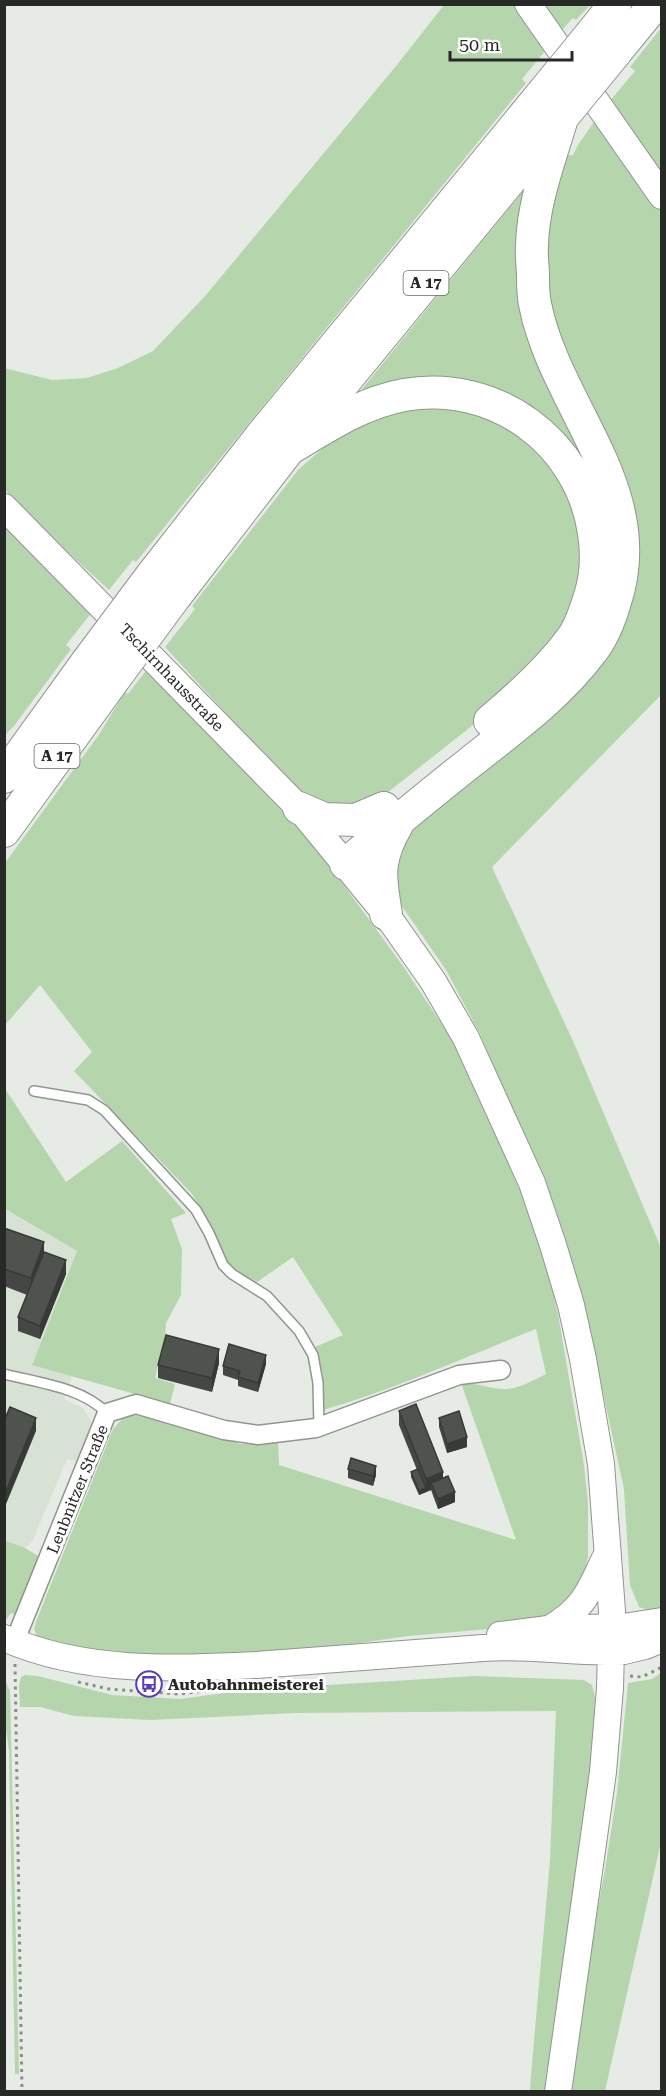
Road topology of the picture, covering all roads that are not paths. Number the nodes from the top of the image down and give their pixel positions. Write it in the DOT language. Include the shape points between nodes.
graph roads {
  1 [pos="528,4"];
  2 [pos="615,4"];
  3 [pos="655,4"];
  4 [pos="556,109"];
  5 [pos="656,189"];
  6 [pos="290,449"];
  7 [pos="4,507"];
  8 [pos="35,733"];
  9 [pos="4,752"];
  10 [pos="4,777"];
  11 [pos="299,808"];
  12 [pos="393,812"];
  13 [pos="4,831"];
  14 [pos="341,857"];
  15 [pos="386,914"];
  16 [pos="34,1091"];
  17 [pos="501,1370"];
  18 [pos="4,1374"];
  19 [pos="107,1413"];
  20 [pos="320,1427"];
  21 [pos="607,1553"];
  22 [pos="662,1622"];
  23 [pos="612,1626"];
  24 [pos="548,1629"];
  25 [pos="662,1639"];
  26 [pos="9,1641"];
  27 [pos="611,1652"];
  28 [pos="307,1662"];
  29 [pos="558,2091"];
  1 -- 5 [label="main road"];
  2 -- 4 [label="highway, A 17, bridge" via="592,33"];
  3 -- 4 [label="highway, A 17, bridge" via="615,53"];
  4 -- 6 [label="highway, A 17"];
  4 -- 8 [label="highway, A 17, bridge" via="261,436"];
  4 -- 12 [label="highway" via="532,245 534,303 551,358 610,480 622,528 619,589 594,650 542,706"];
  6 -- 12 [label="highway" via="354,410 381,400 436,393 470,396 522,419 548,441 568,462 591,512 595,572 591,595 574,636 516,700"];
  6 -- 13 [label="highway, A 17, bridge" via="177,594"];
  7 -- 11 [label="main road, Tschirnhausstraße"];
  8 -- 9 [label="highway"];
  8 -- 10 [label="highway, A 17"];
  11 -- 12 [label="highway" via="324,819 356,820"];
  11 -- 14 [label="main road, Tschirnhausstraße"];
  12 -- 14 [label="highway"];
  12 -- 15 [label="highway" via="380,878"];
  14 -- 15 [label="main road, Tschirnhausstraße"];
  15 -- 21 [label="main road, Tschirnhausstraße" via="433,981 466,1038 532,1184 553,1245 583,1359 601,1464"];
  16 -- 20 [label="lane" via="88,1100 104,1110 196,1210 223,1264 267,1296 299,1331 313,1355"];
  17 -- 20 [label="street, Leubnitzer Straße" via="459,1376"];
  18 -- 19 [label="lane" via="67,1390 96,1402"];
  19 -- 20 [label="street, Leubnitzer Straße" via="136,1404 225,1430 258,1435"];
  19 -- 26 [label="street, Leubnitzer Straße" via="45,1569"];
  21 -- 23 [label="main road, Tschirnhausstraße"];
  21 -- 24 [label="main road" via="585,1600 567,1619"];
  22 -- 23 [label="main road"];
  23 -- 24 [label="main road"];
  23 -- 27 [label="main road, Tschirnhausstraße"];
  24 -- 28 [label="main road" via="372,1647"];
  25 -- 27 [label="main road"];
  26 -- 28 [label="main road" via="66,1657 128,1667 176,1669"];
  27 -- 28 [label="main road" via="486,1647"];
  27 -- 29 [label="main road, Tschirnhausstraße" via="603,1772"];
}
